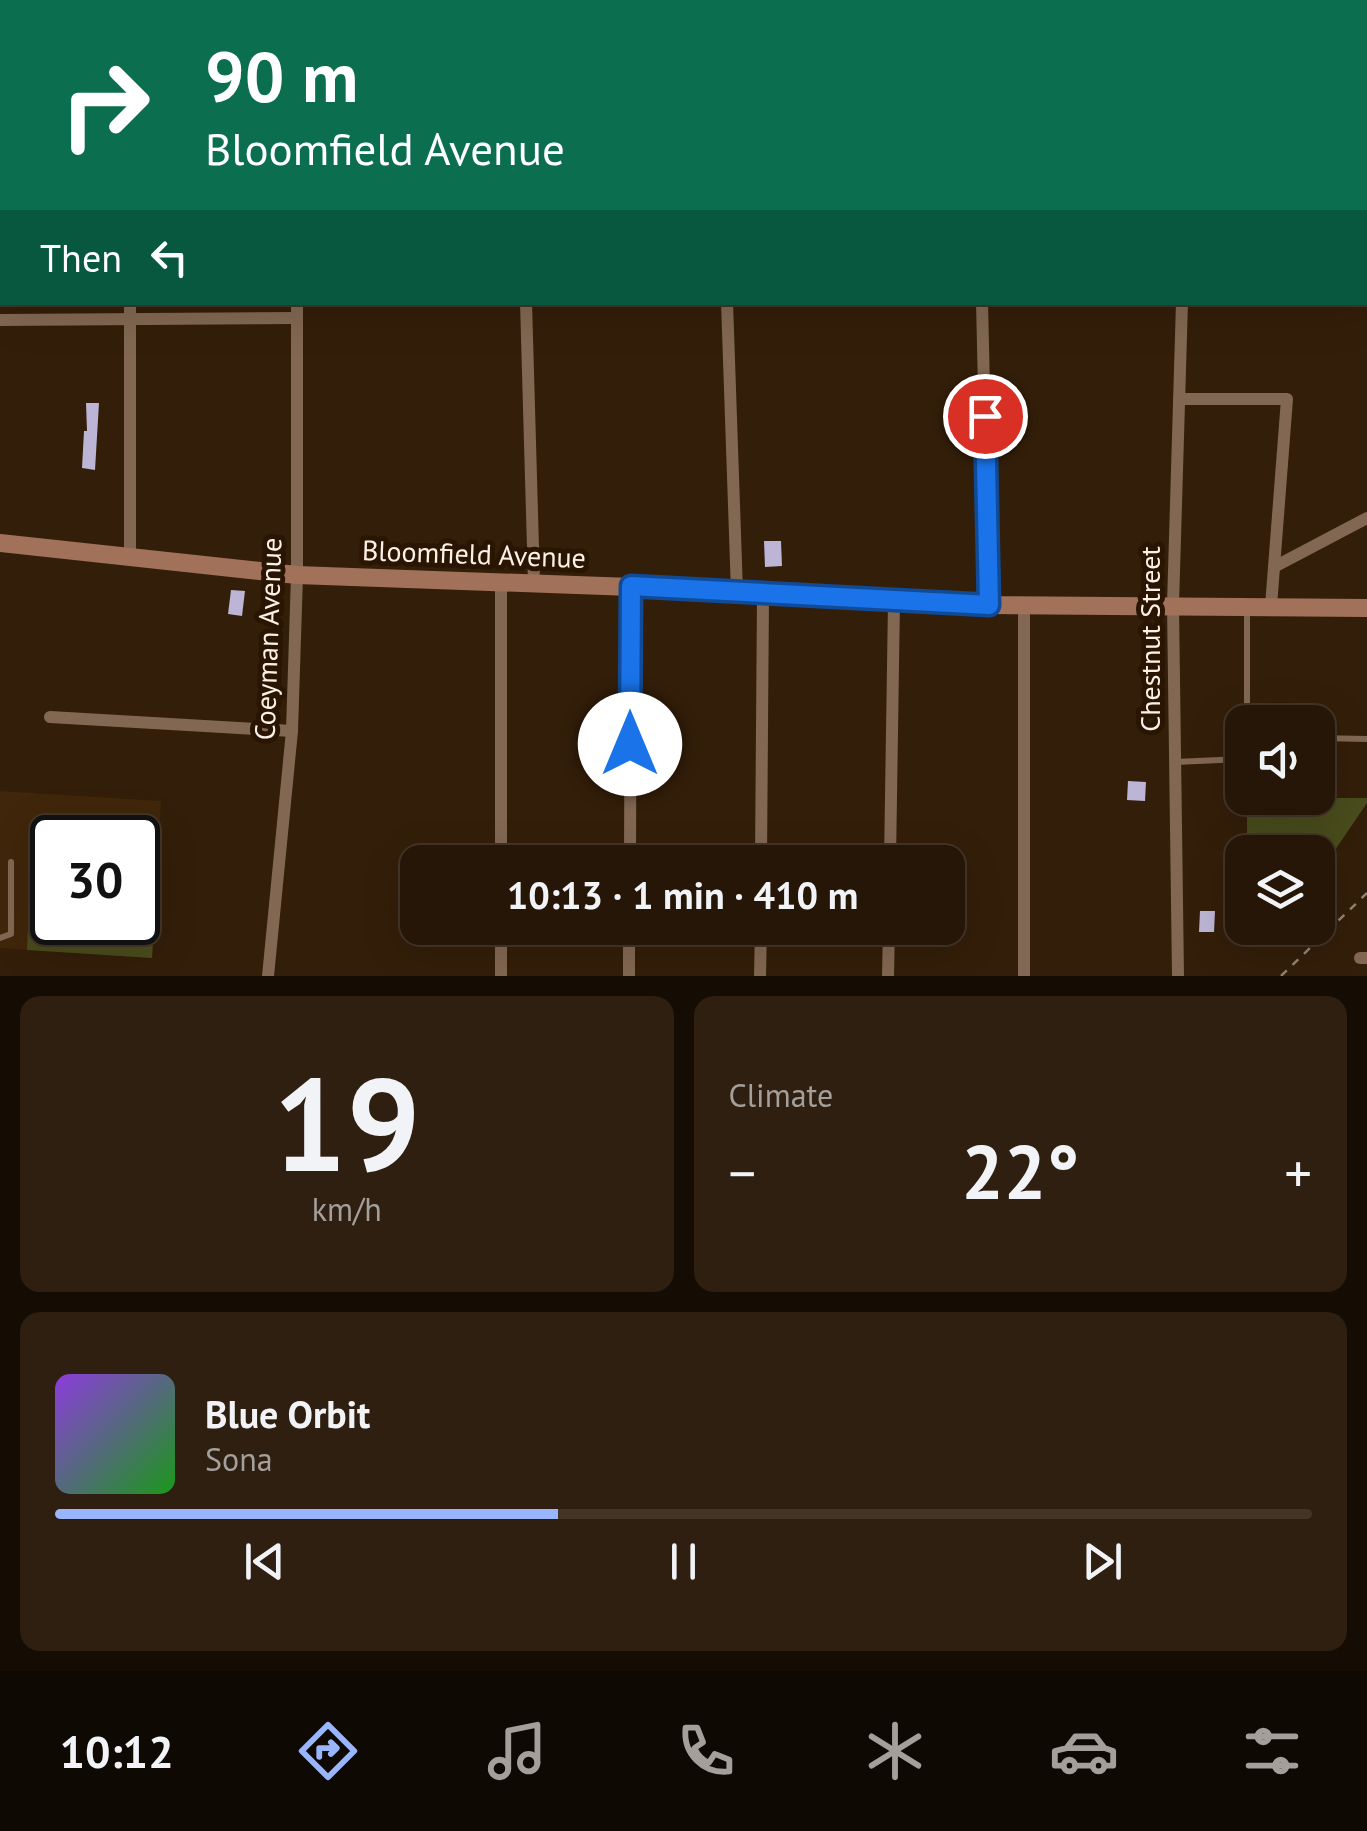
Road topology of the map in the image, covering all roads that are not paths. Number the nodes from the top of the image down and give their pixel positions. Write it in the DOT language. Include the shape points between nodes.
graph roads {
  1 [pos="130,305"];
  2 [pos="296,305"];
  3 [pos="526,305"];
  4 [pos="727,305"];
  5 [pos="982,305"];
  6 [pos="1182,305"];
  7 [pos="296,318"];
  8 [pos="0,320"];
  9 [pos="131,320"];
  10 [pos="1179,399"];
  11 [pos="1367,518"];
  12 [pos="0,542"];
  13 [pos="130,557"];
  14 [pos="1274,567"];
  15 [pos="297,575"];
  16 [pos="501,582"];
  17 [pos="534,584"];
  18 [pos="631,586"];
  19 [pos="738,592"];
  20 [pos="763,594"];
  21 [pos="894,601"];
  22 [pos="989,605"];
  23 [pos="1024,605"];
  24 [pos="1173,605"];
  25 [pos="1248,606"];
  26 [pos="1271,606"];
  27 [pos="1367,608"];
  28 [pos="1247,705"];
  29 [pos="50,718"];
  30 [pos="292,730"];
  31 [pos="1335,738"];
  32 [pos="1367,739"];
  33 [pos="1225,761"];
  34 [pos="1175,762"];
  35 [pos="501,845"];
  36 [pos="630,845"];
  37 [pos="761,845"];
  38 [pos="890,845"];
  39 [pos="11,862"];
  40 [pos="0,938"];
  41 [pos="501,945"];
  42 [pos="629,945"];
  43 [pos="761,945"];
  44 [pos="889,945"];
  45 [pos="268,976"];
  46 [pos="501,976"];
  47 [pos="629,976"];
  48 [pos="760,976"];
  49 [pos="888,976"];
  50 [pos="1024,976"];
  51 [pos="1178,976"];
  1 -- 9 [label="street"];
  2 -- 7 [label="street, Coeyman Avenue"];
  3 -- 17 [label="street"];
  4 -- 19 [label="street"];
  5 -- 22 [label="street"];
  6 -- 10 [label="street, Chestnut Street"];
  7 -- 9 [label="street"];
  7 -- 15 [label="street, Coeyman Avenue"];
  8 -- 9 [label="street"];
  9 -- 13 [label="street"];
  10 -- 14 [label="street" via="1287,399"];
  10 -- 24 [label="street, Chestnut Street"];
  11 -- 14 [label="street"];
  12 -- 13 [label="street, Bloomfield Avenue"];
  13 -- 15 [label="street, Bloomfield Avenue"];
  14 -- 26 [label="street"];
  15 -- 16 [label="street, Bloomfield Avenue"];
  15 -- 30 [label="street, Coeyman Avenue"];
  16 -- 17 [label="street, Bloomfield Avenue"];
  16 -- 35 [label="street"];
  17 -- 18 [label="street, Bloomfield Avenue"];
  18 -- 19 [label="street, Bloomfield Avenue"];
  18 -- 36 [label="street"];
  19 -- 20 [label="street, Bloomfield Avenue"];
  20 -- 21 [label="street, Bloomfield Avenue"];
  20 -- 37 [label="street"];
  21 -- 22 [label="street, Bloomfield Avenue"];
  21 -- 38 [label="street"];
  22 -- 23 [label="street, Bloomfield Avenue"];
  23 -- 24 [label="street, Bloomfield Avenue"];
  23 -- 50 [label="street"];
  24 -- 25 [label="street, Bloomfield Avenue"];
  24 -- 34 [label="street, Chestnut Street"];
  25 -- 26 [label="street, Bloomfield Avenue"];
  25 -- 28 [label="lane"];
  26 -- 27 [label="street, Bloomfield Avenue"];
  29 -- 30 [label="street"];
  30 -- 45 [label="street, Coeyman Avenue"];
  31 -- 32 [label="lane"];
  33 -- 34 [label="lane"];
  34 -- 51 [label="street, Chestnut Street"];
  39 -- 40 [label="lane" via="10,934"];
  41 -- 46 [label="street"];
  42 -- 47 [label="street"];
  43 -- 48 [label="street"];
  44 -- 49 [label="street"];
}
